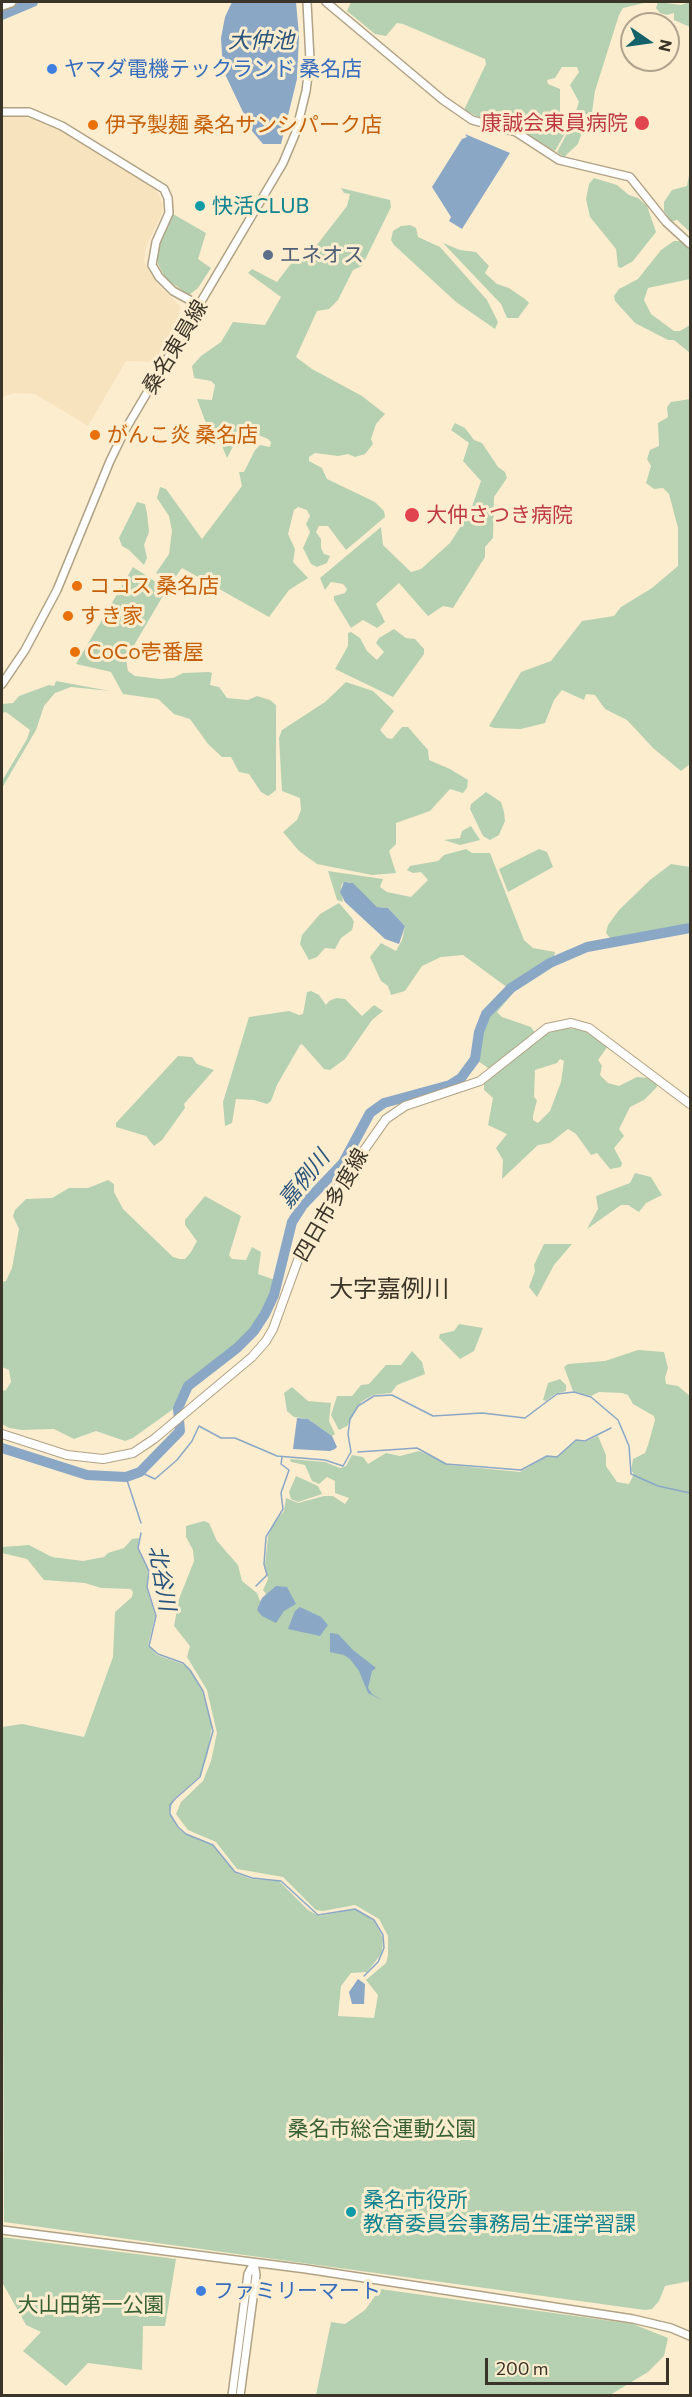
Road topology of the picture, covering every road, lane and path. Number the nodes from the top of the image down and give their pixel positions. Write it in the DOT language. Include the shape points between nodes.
graph roads {
  1 [pos="11,2"];
  2 [pos="307,2"];
  3 [pos="326,2"];
  4 [pos="2,5"];
  5 [pos="2,112"];
  6 [pos="690,244"];
  7 [pos="199,305"];
  8 [pos="2,684"];
  9 [pos="690,1104"];
  10 [pos="2,1434"];
  11 [pos="2,2230"];
  12 [pos="254,2263"];
  13 [pos="690,2336"];
  14 [pos="232,2396"];
  15 [pos="240,2396"];
  1 -- 4 [label="highway"];
  2 -- 7 [label="street, 桑名東員線" via="310,60 296,132 264,196"];
  3 -- 6 [label="street" via="465,116 516,132 559,160 630,177 666,222"];
  5 -- 7 [label="street" via="29,112 62,126 164,189 168,213 154,247 152,265 173,291"];
  7 -- 8 [label="street, 桑名東員線" via="126,430 57,590"];
  9 -- 10 [label="main road, 四日市多度線" via="583,1025 565,1023 541,1032 480,1082 397,1110 373,1135 315,1225 298,1257 266,1341 252,1357 133,1453 103,1459 67,1455"];
  11 -- 12 [label="street"];
  12 -- 13 [label="street" via="633,2319"];
  12 -- 14 [label="street" via="248,2274"];
  12 -- 15 [label="street" via="256,2275"];
}
